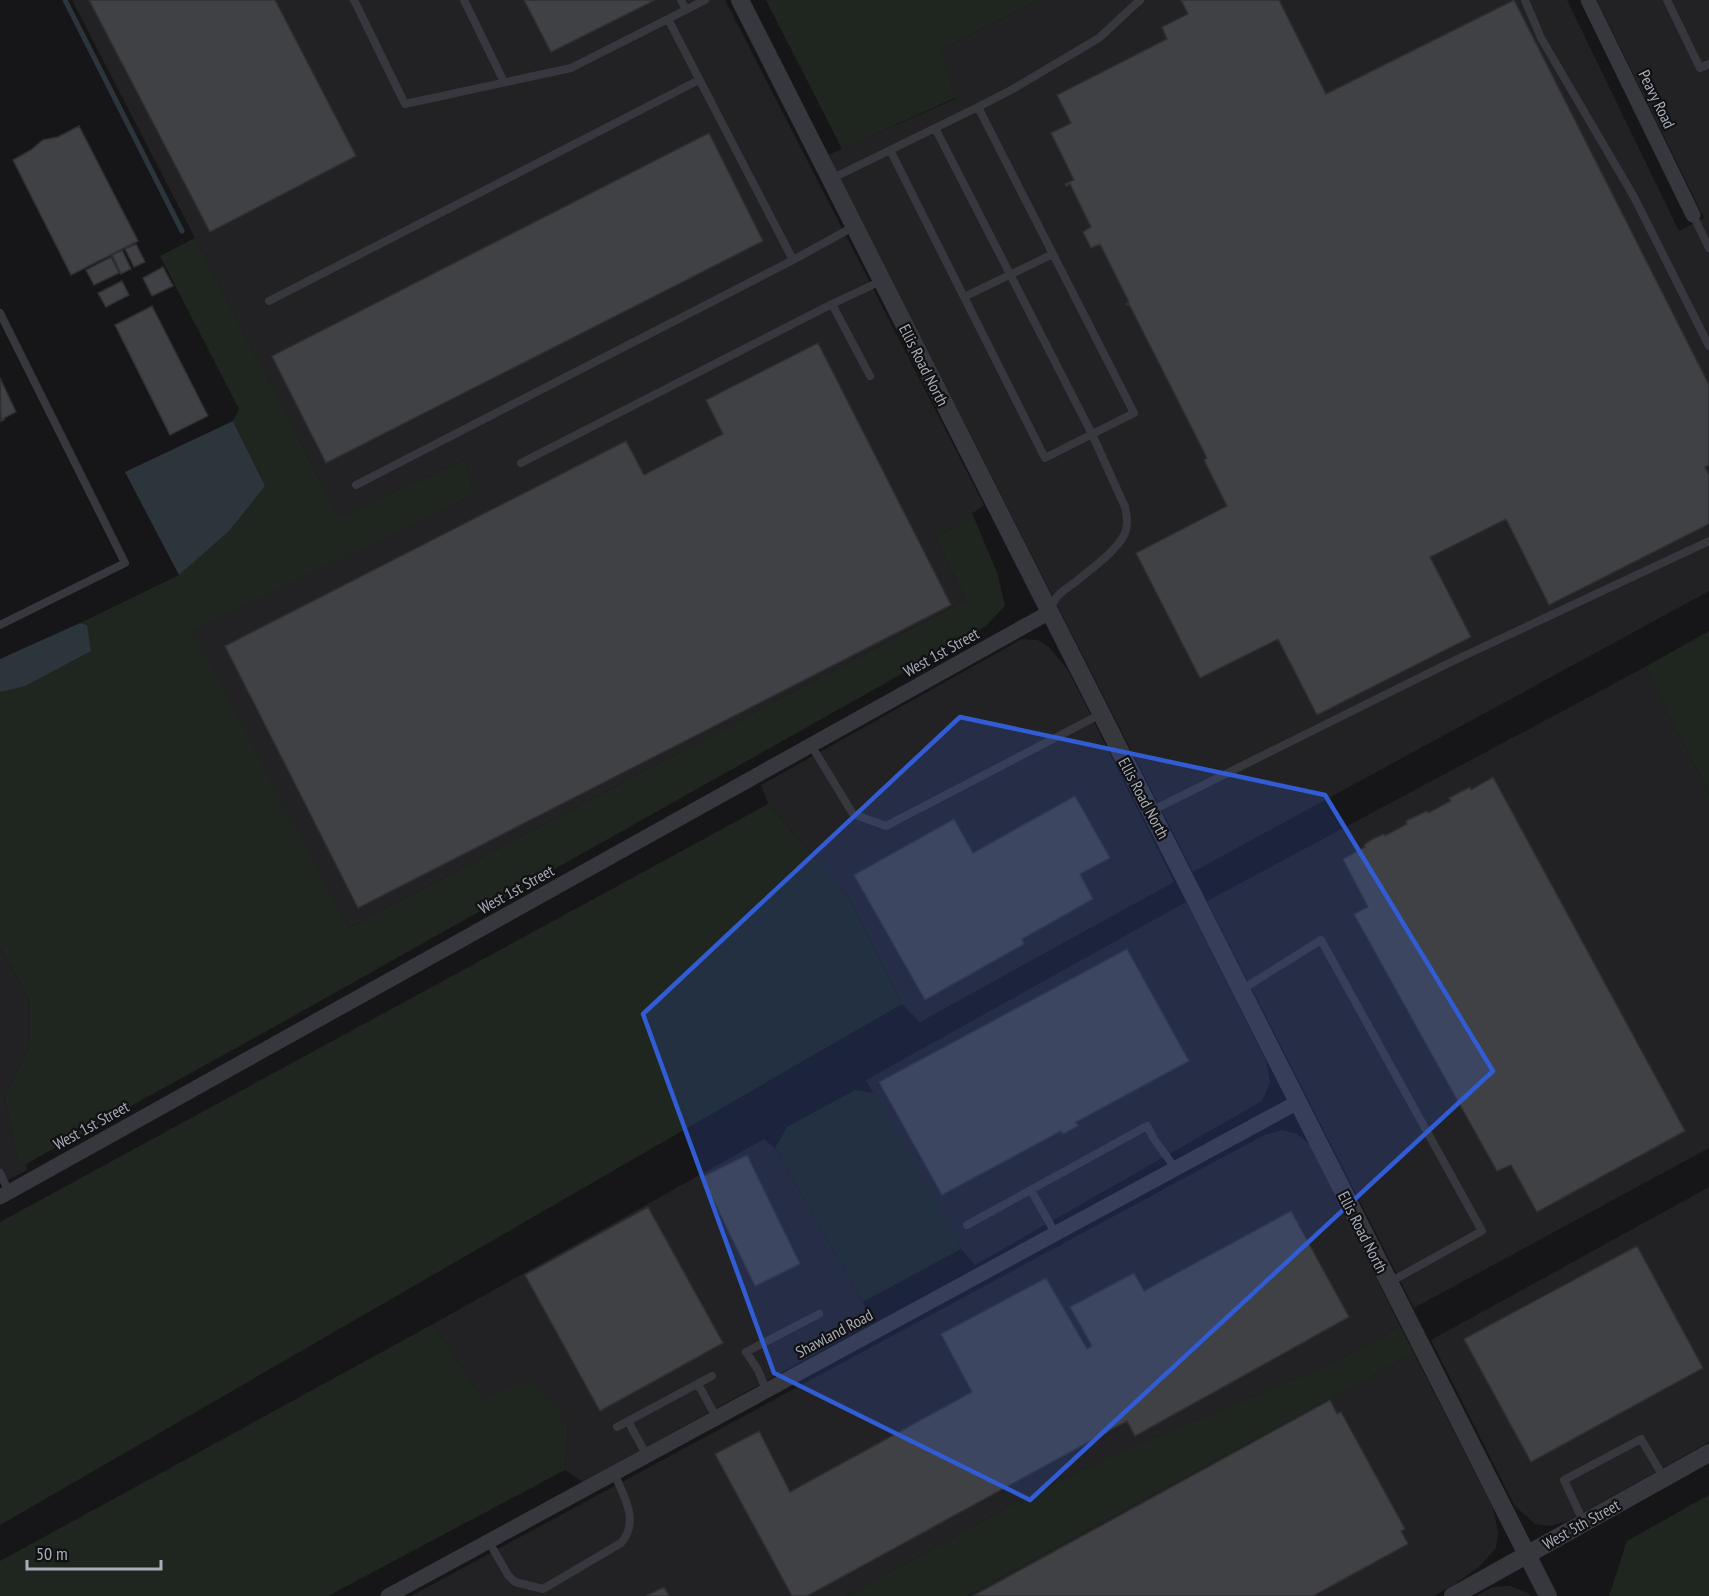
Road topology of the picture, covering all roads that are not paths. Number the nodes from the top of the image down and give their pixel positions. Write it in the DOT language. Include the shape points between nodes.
graph roads {
  1 [pos="354,0"];
  2 [pos="464,0"];
  3 [pos="681,0"];
  4 [pos="705,0"];
  5 [pos="740,0"];
  6 [pos="1140,0"];
  7 [pos="1525,0"];
  8 [pos="1588,0"];
  9 [pos="1667,0"];
  10 [pos="686,10"];
  11 [pos="668,19"];
  12 [pos="1709,64"];
  13 [pos="699,80"];
  14 [pos="504,82"];
  15 [pos="978,107"];
  16 [pos="935,128"];
  17 [pos="890,150"];
  18 [pos="830,179"];
  19 [pos="1693,215"];
  20 [pos="853,227"];
  21 [pos="1709,248"];
  22 [pos="1053,254"];
  23 [pos="793,260"];
  24 [pos="1011,274"];
  25 [pos="881,281"];
  26 [pos="964,297"];
  27 [pos="269,301"];
  28 [pos="832,304"];
  29 [pos="0,313"];
  30 [pos="1709,346"];
  31 [pos="870,376"];
  32 [pos="1092,434"];
  33 [pos="521,463"];
  34 [pos="356,485"];
  35 [pos="1709,541"];
  36 [pos="1050,612"];
  37 [pos="0,625"];
  38 [pos="1101,714"];
  39 [pos="811,745"];
  40 [pos="1151,811"];
  41 [pos="1241,990"];
  42 [pos="1298,1102"];
  43 [pos="1175,1168"];
  44 [pos="0,1173"];
  45 [pos="1031,1190"];
  46 [pos="5,1194"];
  47 [pos="967,1225"];
  48 [pos="1055,1233"];
  49 [pos="1389,1283"];
  50 [pos="819,1314"];
  51 [pos="712,1376"];
  52 [pos="698,1383"];
  53 [pos="765,1390"];
  54 [pos="716,1417"];
  55 [pos="628,1421"];
  56 [pos="617,1427"];
  57 [pos="1709,1453"];
  58 [pos="647,1456"];
  59 [pos="614,1473"];
  60 [pos="1664,1478"];
  61 [pos="1584,1523"];
  62 [pos="489,1542"];
  63 [pos="1528,1554"];
  64 [pos="388,1596"];
  65 [pos="1453,1596"];
  66 [pos="1548,1596"];
  1 -- 14 [label="lane" via="405,104"];
  2 -- 14 [label="lane"];
  3 -- 10 [label="lane"];
  4 -- 10 [label="lane"];
  5 -- 18 [label="street, Ellis Road North"];
  6 -- 15 [label="lane" via="1099,38"];
  7 -- 30 [label="lane" via="1541,38 1634,197"];
  8 -- 19 [label="street, Peavy Road"];
  9 -- 12 [label="lane" via="1700,68"];
  10 -- 11 [label="lane"];
  11 -- 13 [label="lane"];
  11 -- 14 [label="lane" via="571,68"];
  13 -- 23 [label="lane"];
  13 -- 27 [label="lane"];
  15 -- 16 [label="lane"];
  15 -- 22 [label="lane"];
  16 -- 17 [label="lane"];
  16 -- 24 [label="lane"];
  17 -- 18 [label="lane"];
  17 -- 26 [label="lane"];
  18 -- 20 [label="street, Ellis Road North"];
  19 -- 21 [label="lane"];
  20 -- 23 [label="lane"];
  20 -- 25 [label="street, Ellis Road North"];
  22 -- 24 [label="lane"];
  22 -- 32 [label="lane" via="1134,413"];
  23 -- 34 [label="lane"];
  24 -- 26 [label="lane"];
  24 -- 32 [label="lane"];
  25 -- 28 [label="lane"];
  25 -- 36 [label="street, Ellis Road North"];
  26 -- 32 [label="lane" via="1044,458"];
  28 -- 31 [label="lane"];
  28 -- 33 [label="lane"];
  29 -- 37 [label="lane" via="125,563"];
  32 -- 36 [label="lane" via="1125,507 1126,532 1119,543 1059,593"];
  35 -- 40 [label="lane" via="1451,662"];
  36 -- 38 [label="street, Ellis Road North"];
  36 -- 39 [label="street, West 1st Street"];
  38 -- 39 [label="lane" via="886,826 853,814"];
  38 -- 40 [label="street, Ellis Road North"];
  39 -- 46 [label="street, West 1st Street"];
  40 -- 41 [label="street, Ellis Road North"];
  41 -- 42 [label="street, Ellis Road North"];
  41 -- 49 [label="lane" via="1321,940 1482,1231"];
  42 -- 43 [label="street, Shawland Road"];
  42 -- 49 [label="street, Ellis Road North"];
  43 -- 45 [label="lane" via="1147,1126"];
  43 -- 48 [label="street, Shawland Road"];
  44 -- 46 [label="lane"];
  45 -- 47 [label="lane"];
  45 -- 48 [label="lane"];
  48 -- 53 [label="street, Shawland Road"];
  49 -- 63 [label="street, Ellis Road North"];
  50 -- 53 [label="lane" via="746,1352"];
  51 -- 52 [label="lane"];
  52 -- 54 [label="lane"];
  52 -- 55 [label="lane"];
  53 -- 54 [label="street, Shawland Road"];
  54 -- 58 [label="street, Shawland Road"];
  55 -- 56 [label="lane"];
  55 -- 58 [label="lane"];
  57 -- 60 [label="street, West 5th Street"];
  58 -- 59 [label="street, Shawland Road"];
  59 -- 62 [label="street, Shawland Road"];
  59 -- 62 [label="lane" via="630,1516 629,1534 621,1543 543,1589 515,1582"];
  60 -- 61 [label="street, West 5th Street"];
  60 -- 61 [label="lane" via="1641,1439 1564,1480"];
  61 -- 63 [label="street, West 5th Street"];
  62 -- 64 [label="street, Shawland Road"];
  63 -- 65 [label="street, West 5th Street"];
  63 -- 66 [label="street, Ellis Road North"];
}
